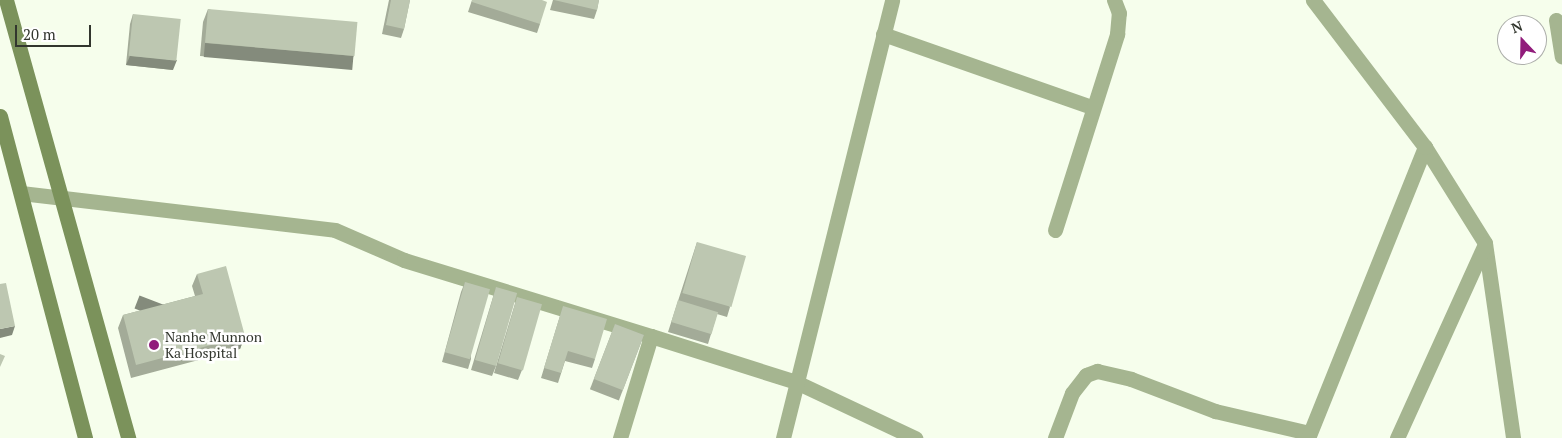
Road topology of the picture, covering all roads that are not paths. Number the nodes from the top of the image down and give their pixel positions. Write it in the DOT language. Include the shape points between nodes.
graph roads {
  1 [pos="6,0"];
  2 [pos="892,0"];
  3 [pos="1114,0"];
  4 [pos="1313,0"];
  5 [pos="1556,20"];
  6 [pos="883,34"];
  7 [pos="1562,57"];
  8 [pos="1092,107"];
  9 [pos="0,116"];
  10 [pos="1425,147"];
  11 [pos="21,193"];
  12 [pos="61,198"];
  13 [pos="1055,230"];
  14 [pos="1485,243"];
  15 [pos="651,336"];
  16 [pos="796,382"];
  17 [pos="1309,436"];
  18 [pos="84,438"];
  19 [pos="128,438"];
  20 [pos="620,438"];
  21 [pos="783,438"];
  22 [pos="914,438"];
  23 [pos="1055,438"];
  24 [pos="1397,438"];
  25 [pos="1513,438"];
  1 -- 12 [label="street"];
  2 -- 6 [label="street"];
  3 -- 8 [label="street" via="1119,13 1117,34"];
  4 -- 10 [label="street"];
  5 -- 7 [label="street"];
  6 -- 8 [label="street"];
  6 -- 16 [label="street"];
  8 -- 13 [label="street"];
  9 -- 11 [label="street"];
  10 -- 14 [label="street"];
  10 -- 17 [label="street"];
  11 -- 12 [label="street"];
  11 -- 18 [label="street"];
  12 -- 15 [label="street" via="335,230 404,260"];
  12 -- 19 [label="street"];
  14 -- 24 [label="street"];
  14 -- 25 [label="street"];
  15 -- 16 [label="street"];
  15 -- 20 [label="street"];
  16 -- 21 [label="street"];
  16 -- 22 [label="street"];
  17 -- 23 [label="street" via="1216,411 1131,379 1097,371 1086,375 1072,393"];
}
